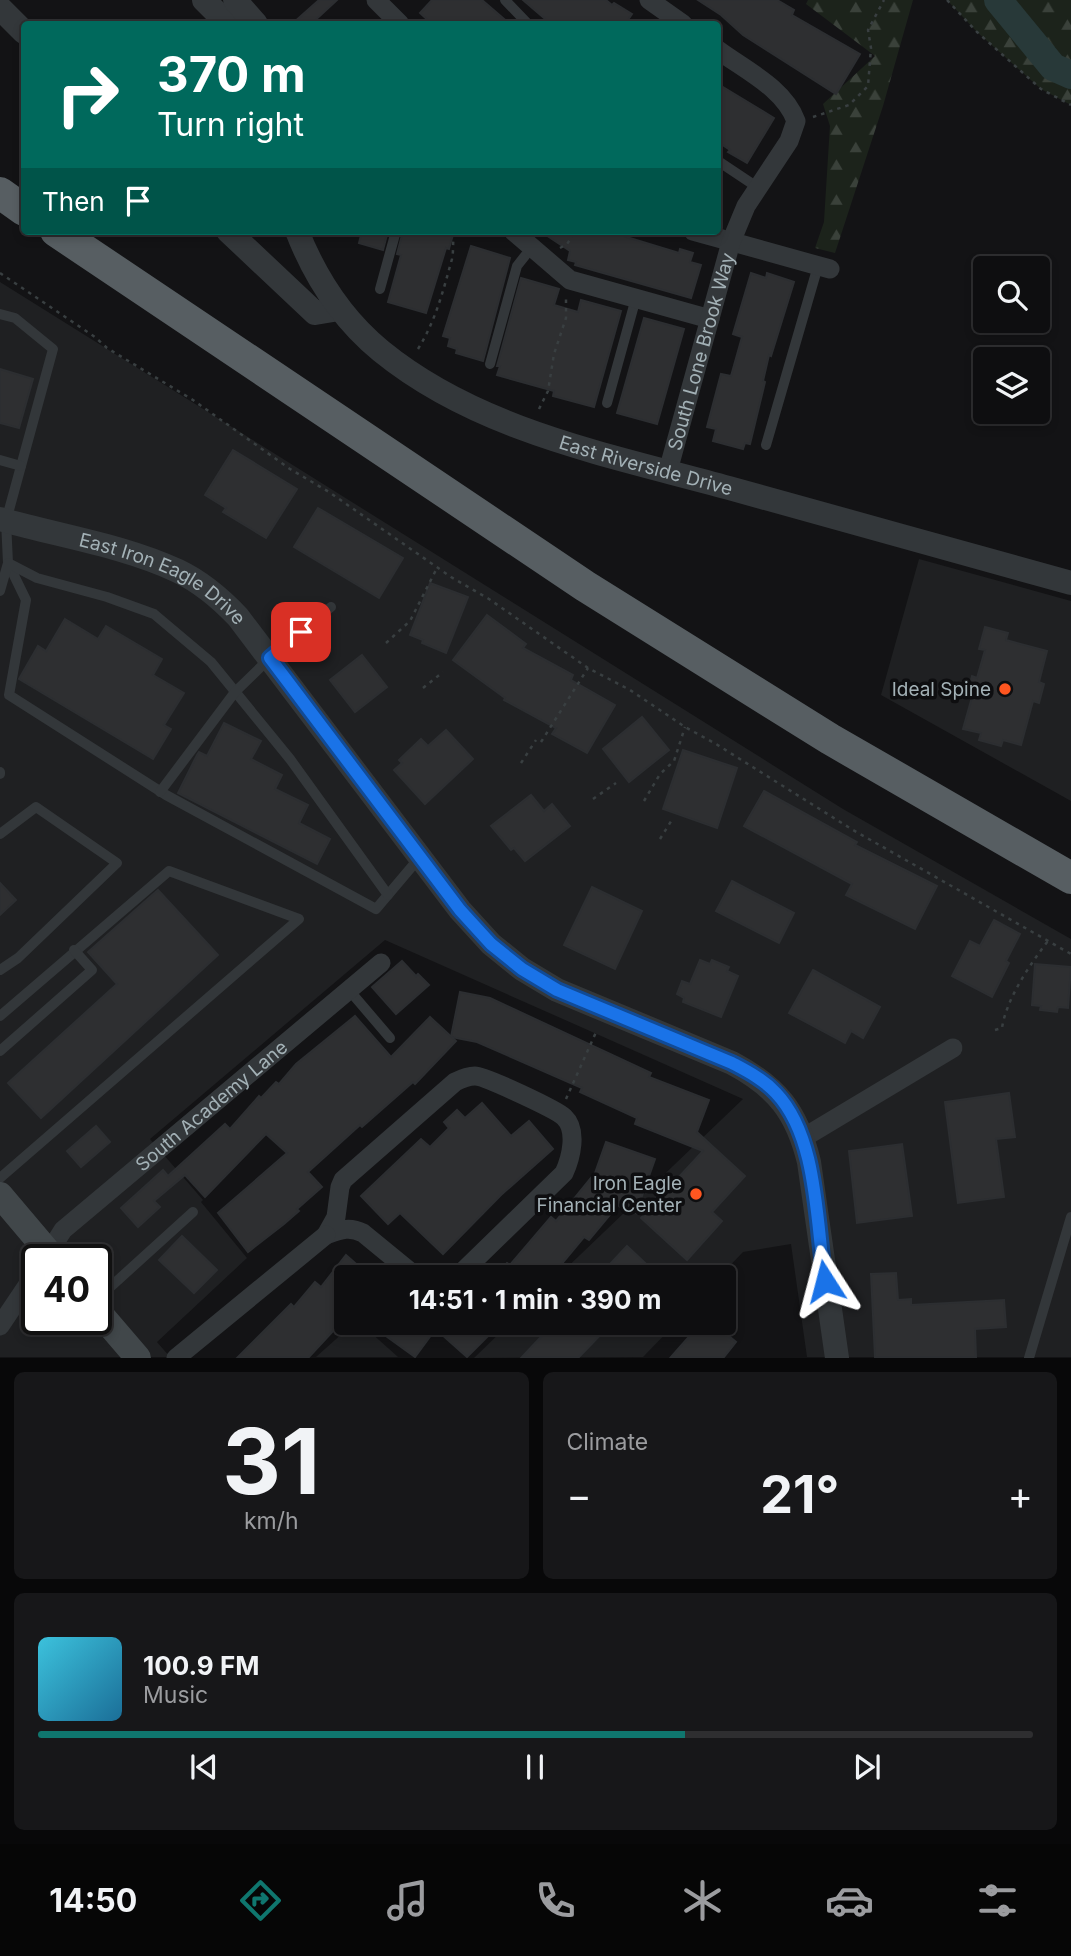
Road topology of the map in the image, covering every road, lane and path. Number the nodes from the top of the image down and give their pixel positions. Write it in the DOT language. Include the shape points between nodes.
graph roads {
  1 [pos="204,0"];
  2 [pos="236,0"];
  3 [pos="376,0"];
  4 [pos="505,0"];
  5 [pos="649,0"];
  6 [pos="884,0"];
  7 [pos="947,0"];
  8 [pos="0,8"];
  9 [pos="226,21"];
  10 [pos="254,21"];
  11 [pos="397,21"];
  12 [pos="525,21"];
  13 [pos="679,21"];
  14 [pos="21,29"];
  15 [pos="721,52"];
  16 [pos="1071,105"];
  17 [pos="796,121"];
  18 [pos="721,163"];
  19 [pos="757,187"];
  20 [pos="0,193"];
  21 [pos="21,208"];
  22 [pos="62,235"];
  23 [pos="232,235"];
  24 [pos="299,235"];
  25 [pos="395,235"];
  26 [pos="453,235"];
  27 [pos="518,235"];
  28 [pos="574,235"];
  29 [pos="707,235"];
  30 [pos="731,242"];
  31 [pos="532,247"];
  32 [pos="555,253"];
  33 [pos="824,267"];
  34 [pos="0,273"];
  35 [pos="380,289"];
  36 [pos="565,295"];
  37 [pos="636,298"];
  38 [pos="339,309"];
  39 [pos="0,314"];
  40 [pos="710,319"];
  41 [pos="418,349"];
  42 [pos="490,364"];
  43 [pos="607,403"];
  44 [pos="539,409"];
  45 [pos="766,444"];
  46 [pos="0,460"];
  47 [pos="21,466"];
  48 [pos="668,471"];
  49 [pos="3,520"];
  50 [pos="8,563"];
  51 [pos="437,568"];
  52 [pos="1071,583"];
  53 [pos="0,591"];
  54 [pos="331,607"];
  55 [pos="386,643"];
  56 [pos="270,658"];
  57 [pos="588,668"];
  58 [pos="443,672"];
  59 [pos="423,688"];
  60 [pos="235,692"];
  61 [pos="685,727"];
  62 [pos="536,740"];
  63 [pos="541,742"];
  64 [pos="521,763"];
  65 [pos="617,782"];
  66 [pos="160,792"];
  67 [pos="593,799"];
  68 [pos="644,801"];
  69 [pos="673,818"];
  70 [pos="0,834"];
  71 [pos="660,839"];
  72 [pos="420,857"];
  73 [pos="1071,878"];
  74 [pos="388,895"];
  75 [pos="1048,941"];
  76 [pos="74,950"];
  77 [pos="1071,954"];
  78 [pos="381,963"];
  79 [pos="0,970"];
  80 [pos="349,990"];
  81 [pos="0,1016"];
  82 [pos="597,1030"];
  83 [pos="995,1030"];
  84 [pos="390,1038"];
  85 [pos="953,1048"];
  86 [pos="0,1051"];
  87 [pos="559,1115"];
  88 [pos="803,1138"];
  89 [pos="0,1178"];
  90 [pos="0,1195"];
  91 [pos="193,1212"];
  92 [pos="1071,1217"];
  93 [pos="326,1235"];
  94 [pos="34,1244"];
  95 [pos="55,1244"];
  96 [pos="402,1265"];
  97 [pos="469,1265"];
  98 [pos="112,1285"];
  99 [pos="21,1293"];
  100 [pos="2,1318"];
  101 [pos="112,1327"];
  102 [pos="138,1357"];
  103 [pos="176,1357"];
  104 [pos="837,1357"];
  105 [pos="1029,1357"];
  1 -- 9 [label="street"];
  2 -- 10 [label="street"];
  3 -- 11 [label="street"];
  4 -- 12 [label="lane"];
  5 -- 13 [label="street"];
  6 -- 17 [label="path" via="868,30 868,86 849,105"];
  7 -- 16 [label="path" via="1041,89"];
  8 -- 14 [label="street"];
  15 -- 17 [label="street" via="782,96"];
  17 -- 19 [label="street, South Lone Brook Way" via="789,141"];
  18 -- 19 [label="lane"];
  19 -- 30 [label="street, South Lone Brook Way"];
  20 -- 21 [label="highway"];
  22 -- 73 [label="highway" via="607,600 830,739"];
  23 -- 38 [label="street" via="315,313"];
  24 -- 38 [label="street, East Riverside Drive"];
  25 -- 35 [label="lane"];
  26 -- 41 [label="path" via="453,256 440,307"];
  27 -- 31 [label="street"];
  28 -- 32 [label="path"];
  29 -- 30 [label="street"];
  30 -- 33 [label="street"];
  30 -- 40 [label="street, South Lone Brook Way"];
  31 -- 37 [label="street" via="570,280"];
  31 -- 42 [label="lane" via="517,266"];
  33 -- 45 [label="lane"];
  34 -- 51 [label="path"];
  36 -- 44 [label="path" via="566,318 548,391"];
  37 -- 40 [label="street"];
  37 -- 43 [label="lane"];
  38 -- 48 [label="street, East Riverside Drive" via="400,365 480,411 564,442"];
  39 -- 47 [label="lane" via="15,318 53,349"];
  40 -- 48 [label="street, South Lone Brook Way"];
  46 -- 47 [label="lane"];
  47 -- 49 [label="lane"];
  48 -- 52 [label="street, East Riverside Drive"];
  49 -- 50 [label="lane"];
  49 -- 56 [label="street, East Iron Eagle Drive" via="180,572 225,603"];
  50 -- 53 [label="lane"];
  50 -- 60 [label="lane" via="37,578 154,614 211,662"];
  50 -- 66 [label="lane" via="26,600 9,695"];
  51 -- 55 [label="path" via="410,621"];
  51 -- 57 [label="path"];
  54 -- 56 [label="lane"];
  56 -- 60 [label="lane"];
  56 -- 72 [label="street, East Iron Eagle Drive"];
  57 -- 61 [label="path"];
  57 -- 63 [label="path"];
  58 -- 59 [label="path"];
  60 -- 66 [label="lane"];
  60 -- 74 [label="lane"];
  61 -- 68 [label="path" via="674,761"];
  61 -- 75 [label="path"];
  62 -- 64 [label="path"];
  65 -- 67 [label="path"];
  66 -- 74 [label="lane" via="376,909"];
  69 -- 71 [label="path"];
  70 -- 79 [label="lane" via="36,807 117,863"];
  72 -- 74 [label="lane"];
  72 -- 88 [label="street, East Iron Eagle Drive" via="475,928 522,969 567,995 755,1075 791,1113"];
  75 -- 77 [label="path"];
  75 -- 83 [label="path" via="1020,984 1002,1028"];
  76 -- 81 [label="lane"];
  76 -- 86 [label="lane" via="92,970"];
  76 -- 89 [label="lane" via="169,871 299,919"];
  78 -- 80 [label="street, South Academy Lane"];
  80 -- 84 [label="lane"];
  80 -- 95 [label="street, South Academy Lane" via="63,1230"];
  82 -- 87 [label="path"];
  85 -- 88 [label="street"];
  87 -- 93 [label="street" via="485,1078 455,1082 343,1180 336,1217"];
  87 -- 97 [label="street" via="564,1116 571,1136 572,1150 564,1173"];
  88 -- 104 [label="street, East Iron Eagle Drive"];
  90 -- 94 [label="main road"];
  91 -- 98 [label="lane"];
  92 -- 105 [label="lane"];
  93 -- 96 [label="street" via="354,1229"];
  93 -- 103 [label="street"];
  99 -- 100 [label="street, South Academy Lane"];
  101 -- 102 [label="main road"];
}
